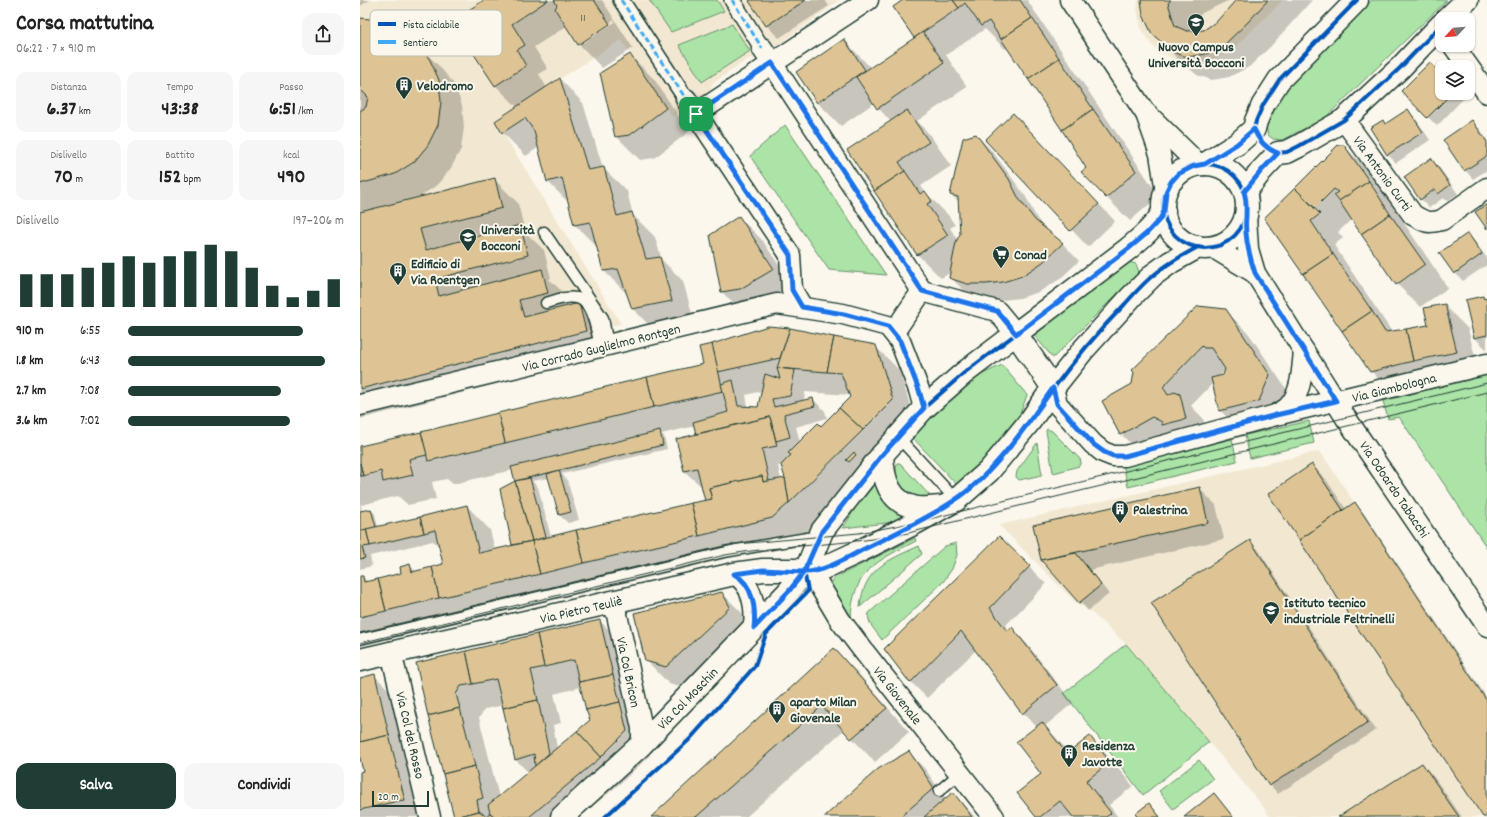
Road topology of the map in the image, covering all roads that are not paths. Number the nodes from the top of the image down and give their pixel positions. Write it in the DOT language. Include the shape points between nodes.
graph roads {
  1 [pos="621,0"];
  2 [pos="732,0"];
  3 [pos="868,0"];
  4 [pos="1070,0"];
  5 [pos="1357,0"];
  6 [pos="1467,0"];
  7 [pos="1455,12"];
  8 [pos="1435,32"];
  9 [pos="1458,52"];
  10 [pos="767,56"];
  11 [pos="1487,93"];
  12 [pos="691,107"];
  13 [pos="1144,111"];
  14 [pos="1344,120"];
  15 [pos="1254,129"];
  16 [pos="1278,153"];
  17 [pos="1202,165"];
  18 [pos="1487,188"];
  19 [pos="1244,192"];
  20 [pos="1165,202"];
  21 [pos="1246,216"];
  22 [pos="544,232"];
  23 [pos="1205,247"];
  24 [pos="1255,273"];
  25 [pos="922,291"];
  26 [pos="546,303"];
  27 [pos="802,307"];
  28 [pos="894,332"];
  29 [pos="1016,334"];
  30 [pos="604,346"];
  31 [pos="1304,351"];
  32 [pos="1487,364"];
  33 [pos="1053,388"];
  34 [pos="1336,401"];
  35 [pos="360,405"];
  36 [pos="924,408"];
  37 [pos="1276,415"];
  38 [pos="898,437"];
  39 [pos="882,455"];
  40 [pos="950,503"];
  41 [pos="819,536"];
  42 [pos="804,572"];
  43 [pos="734,574"];
  44 [pos="612,602"];
  45 [pos="1487,626"];
  46 [pos="754,628"];
  47 [pos="360,639"];
  48 [pos="389,642"];
  49 [pos="360,660"];
  50 [pos="642,744"];
  51 [pos="960,773"];
  52 [pos="939,792"];
  53 [pos="425,816"];
  54 [pos="562,817"];
  55 [pos="994,817"];
  1 -- 12 [label="street"];
  2 -- 10 [label="street"];
  3 -- 10 [label="street"];
  4 -- 13 [label="street"];
  5 -- 15 [label="main road" via="1279,80 1263,105"];
  6 -- 7 [label="main road"];
  8 -- 14 [label="main road"];
  9 -- 11 [label="street"];
  10 -- 12 [label="street"];
  10 -- 25 [label="street"];
  12 -- 27 [label="street" via="790,255 792,290"];
  13 -- 17 [label="street"];
  13 -- 20 [label="street" via="1160,154"];
  14 -- 16 [label="main road" via="1287,152"];
  14 -- 18 [label="street, Via Antonio Curti" via="1413,215 1425,222 1442,220"];
  15 -- 16 [label="main road" via="1262,143"];
  15 -- 17 [label="main road" via="1237,144"];
  16 -- 19 [label="main road"];
  17 -- 19 [label="main road" via="1215,166 1229,172 1237,179"];
  17 -- 20 [label="main road" via="1178,174 1171,182"];
  19 -- 21 [label="main road" via="1247,202"];
  20 -- 23 [label="main road" via="1168,226 1175,235 1182,241"];
  20 -- 29 [label="main road, Via Col Moschin" via="1160,219 1146,234"];
  21 -- 23 [label="main road" via="1235,236 1227,242"];
  21 -- 24 [label="street, Via Odoardo Tabacchi" via="1248,250"];
  22 -- 30 [label="lane" via="603,318"];
  23 -- 24 [label="street, Via Odoardo Tabacchi"];
  23 -- 33 [label="main road, Via Pietro Teuliè" via="1171,262 1146,282 1108,322"];
  24 -- 31 [label="street, Via Odoardo Tabacchi"];
  25 -- 28 [label="street"];
  25 -- 29 [label="street" via="997,311"];
  26 -- 30 [label="lane" via="568,297 579,298 595,320"];
  27 -- 28 [label="street, Via Corrado Guglielmo Rontgen" via="844,314 888,326"];
  27 -- 30 [label="street, Via Corrado Guglielmo Rontgen" via="777,304"];
  28 -- 36 [label="street" via="900,341"];
  29 -- 33 [label="main road"];
  29 -- 36 [label="main road, Via Col Moschin" via="964,373"];
  30 -- 35 [label="street, Via Corrado Guglielmo Rontgen"];
  31 -- 34 [label="street, Via Odoardo Tabacchi"];
  31 -- 37 [label="street" via="1296,394 1289,406"];
  32 -- 34 [label="street, Via Giambologna"];
  33 -- 37 [label="street, Via Giambologna" via="1057,404 1093,444 1113,456 1125,456"];
  33 -- 40 [label="main road, Via Pietro Teuliè" via="989,471"];
  34 -- 37 [label="street, Via Giambologna"];
  34 -- 45 [label="street, Via Odoardo Tabacchi"];
  36 -- 38 [label="main road, Via Col Moschin"];
  38 -- 39 [label="main road, Via Col Moschin"];
  38 -- 40 [label="lane"];
  39 -- 40 [label="main road" via="887,486 904,504 917,508"];
  39 -- 41 [label="main road, Via Col Moschin"];
  40 -- 42 [label="main road, Via Pietro Teuliè" via="839,561 817,571"];
  41 -- 42 [label="main road, Via Col Moschin"];
  41 -- 48 [label="lane, Via Pietro Teuliè" via="724,552"];
  42 -- 43 [label="main road, Via Pietro Teuliè" via="763,570"];
  42 -- 46 [label="main road, Via Col Moschin"];
  42 -- 51 [label="street, Via Giovenale" via="814,577 840,620"];
  43 -- 44 [label="main road, Via Pietro Teuliè"];
  43 -- 46 [label="street" via="744,582 751,596 755,613"];
  44 -- 48 [label="main road, Via Pietro Teuliè"];
  44 -- 50 [label="street, Via Col Bricon" via="642,728"];
  46 -- 50 [label="main road, Via Col Moschin"];
  47 -- 48 [label="lane"];
  48 -- 49 [label="main road, Via Pietro Teuliè"];
  48 -- 53 [label="street, Via Col del Rosso"];
  50 -- 54 [label="main road, Via Col Moschin"];
  51 -- 52 [label="lane"];
  51 -- 55 [label="street, Via Giovenale"];
}
